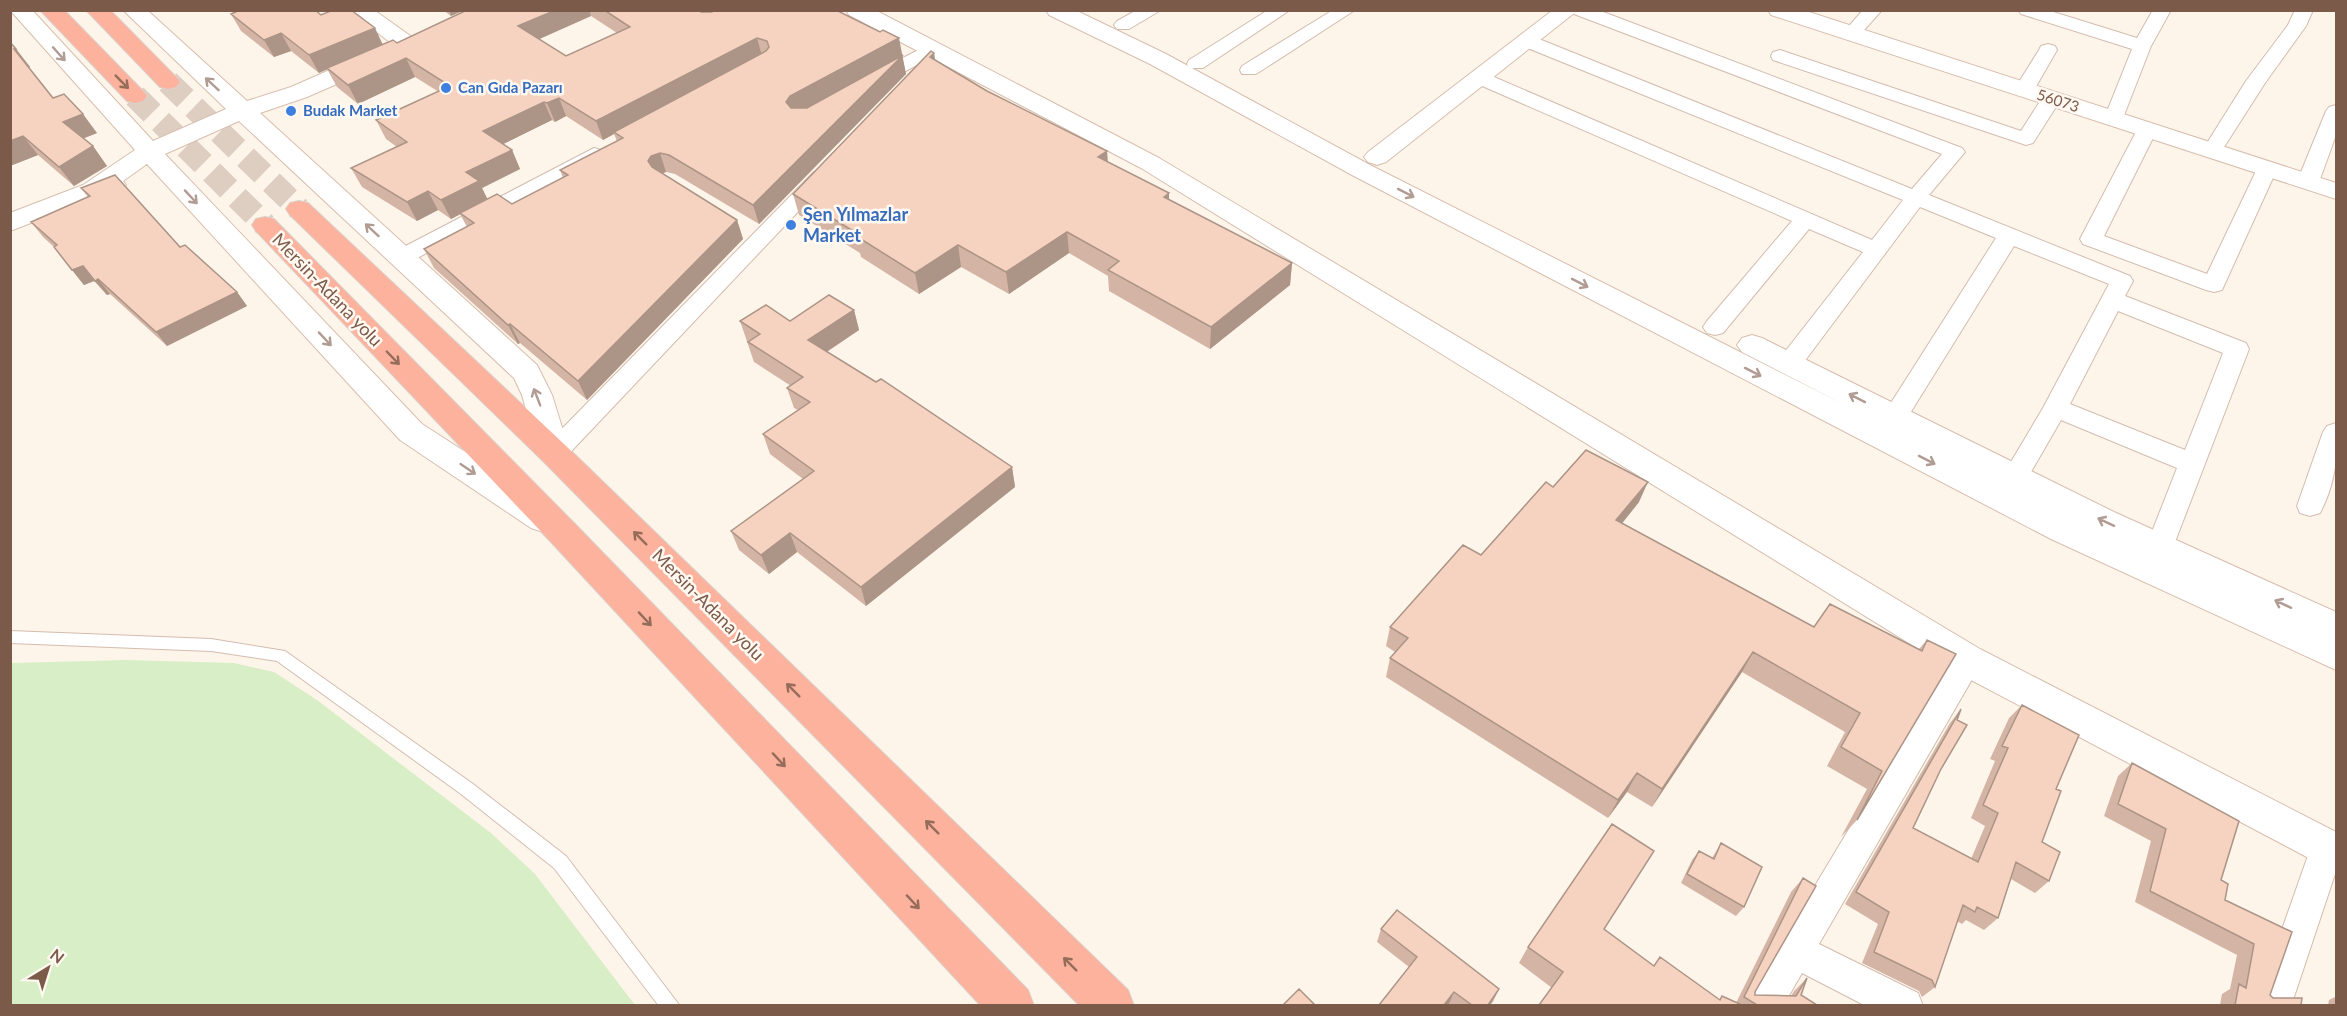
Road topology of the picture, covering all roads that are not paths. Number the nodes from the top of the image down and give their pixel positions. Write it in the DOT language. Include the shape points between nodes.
graph roads {
  1 [pos="20,10"];
  2 [pos="51,10"];
  3 [pos="97,10"];
  4 [pos="134,10"];
  5 [pos="359,10"];
  6 [pos="857,10"];
  7 [pos="1057,10"];
  8 [pos="1152,10"];
  9 [pos="1281,10"];
  10 [pos="1346,10"];
  11 [pos="1567,10"];
  12 [pos="1580,10"];
  13 [pos="1779,10"];
  14 [pos="1873,10"];
  15 [pos="2162,10"];
  16 [pos="2304,10"];
  17 [pos="1094,11"];
  18 [pos="2033,11"];
  19 [pos="1123,25"];
  20 [pos="1851,34"];
  21 [pos="1527,41"];
  22 [pos="2142,46"];
  23 [pos="2048,50"];
  24 [pos="934,52"];
  25 [pos="1780,56"];
  26 [pos="1196,64"];
  27 [pos="1249,70"];
  28 [pos="1480,78"];
  29 [pos="168,82"];
  30 [pos="861,88"];
  31 [pos="906,88"];
  32 [pos="2024,90"];
  33 [pos="135,96"];
  34 [pos="2051,99"];
  35 [pos="2337,111"];
  36 [pos="249,117"];
  37 [pos="2114,119"];
  38 [pos="2147,130"];
  39 [pos="608,146"];
  40 [pos="2212,151"];
  41 [pos="1377,157"];
  42 [pos="157,161"];
  43 [pos="833,163"];
  44 [pos="2267,169"];
  45 [pos="2308,182"];
  46 [pos="2337,191"];
  47 [pos="1915,199"];
  48 [pos="299,209"];
  49 [pos="1805,219"];
  50 [pos="10,223"];
  51 [pos="265,225"];
  52 [pos="2009,236"];
  53 [pos="1877,250"];
  54 [pos="402,257"];
  55 [pos="2113,300"];
  56 [pos="1715,327"];
  57 [pos="1790,364"];
  58 [pos="2055,408"];
  59 [pos="1895,417"];
  60 [pos="2337,432"];
  61 [pos="554,453"];
  62 [pos="2190,464"];
  63 [pos="2015,477"];
  64 [pos="2310,506"];
  65 [pos="563,532"];
  66 [pos="2160,547"];
  67 [pos="2337,628"];
  68 [pos="10,637"];
  69 [pos="2337,655"];
  70 [pos="1967,660"];
  71 [pos="2332,849"];
  72 [pos="1795,951"];
  73 [pos="667,1004"];
  74 [pos="1012,1005"];
  75 [pos="1112,1005"];
  76 [pos="1763,1005"];
  77 [pos="1905,1005"];
  78 [pos="2273,1005"];
  1 -- 42 [label="main road, one-way"];
  2 -- 33 [label="highway, one-way"];
  3 -- 29 [label="highway"];
  36 -- 4 [label="main road, one-way"];
  5 -- 36 [label="main road" via="418,40"];
  6 -- 24 [label="main road"];
  7 -- 69 [label="main road, one-way" via="1158,59 1360,170 2063,530"];
  8 -- 19 [label="street"];
  9 -- 26 [label="street"];
  10 -- 27 [label="street"];
  11 -- 21 [label="main road"];
  12 -- 47 [label="street" via="1954,152"];
  13 -- 20 [label="main road, 56073"];
  14 -- 20 [label="street"];
  15 -- 22 [label="street"];
  16 -- 40 [label="street"];
  17 -- 19 [label="main road"];
  18 -- 22 [label="street"];
  19 -- 26 [label="main road"];
  20 -- 32 [label="main road, 56073"];
  21 -- 28 [label="main road"];
  21 -- 47 [label="street"];
  22 -- 37 [label="street"];
  23 -- 32 [label="street"];
  24 -- 30 [label="street"];
  24 -- 31 [label="street"];
  24 -- 70 [label="main road" via="1149,163"];
  25 -- 34 [label="street" via="2026,139"];
  26 -- 41 [label="main road"];
  28 -- 41 [label="main road"];
  28 -- 49 [label="street"];
  32 -- 34 [label="main road, 56073"];
  34 -- 37 [label="main road, 56073"];
  35 -- 45 [label="street"];
  36 -- 42 [label="main road"];
  54 -- 36 [label="main road, one-way"];
  37 -- 38 [label="main road, 56073"];
  38 -- 40 [label="main road, 56073"];
  38 -- 44 [label="street" via="2091,239 2214,285"];
  39 -- 54 [label="street"];
  40 -- 44 [label="main road, 56073"];
  41 -- 56 [label="main road"];
  42 -- 50 [label="main road"];
  42 -- 65 [label="main road, one-way" via="411,432"];
  43 -- 61 [label="street" via="751,232"];
  44 -- 45 [label="main road, 56073"];
  45 -- 46 [label="main road, 56073"];
  47 -- 52 [label="street"];
  47 -- 53 [label="street"];
  48 -- 61 [label="highway, Mersin-Adana yolu"];
  49 -- 53 [label="street"];
  49 -- 56 [label="street"];
  51 -- 65 [label="highway, Mersin-Adana yolu, one-way"];
  52 -- 55 [label="street" via="2122,281"];
  52 -- 59 [label="street"];
  53 -- 57 [label="street"];
  61 -- 54 [label="main road, one-way" via="526,372"];
  55 -- 58 [label="street"];
  55 -- 62 [label="street" via="2237,349"];
  56 -- 57 [label="main road"];
  59 -- 57 [label="main road, one-way"];
  58 -- 62 [label="street"];
  58 -- 63 [label="street"];
  59 -- 63 [label="main road"];
  60 -- 64 [label="street"];
  75 -- 61 [label="highway, Mersin-Adana yolu, one-way"];
  62 -- 66 [label="street"];
  66 -- 63 [label="main road, one-way"];
  65 -- 74 [label="highway, Mersin-Adana yolu, one-way"];
  67 -- 66 [label="main road, one-way"];
  68 -- 73 [label="lane" via="211,645 280,655 467,789 560,862"];
  70 -- 71 [label="main road"];
  70 -- 72 [label="street"];
  71 -- 78 [label="street"];
  72 -- 76 [label="street"];
  72 -- 77 [label="street"];
}
